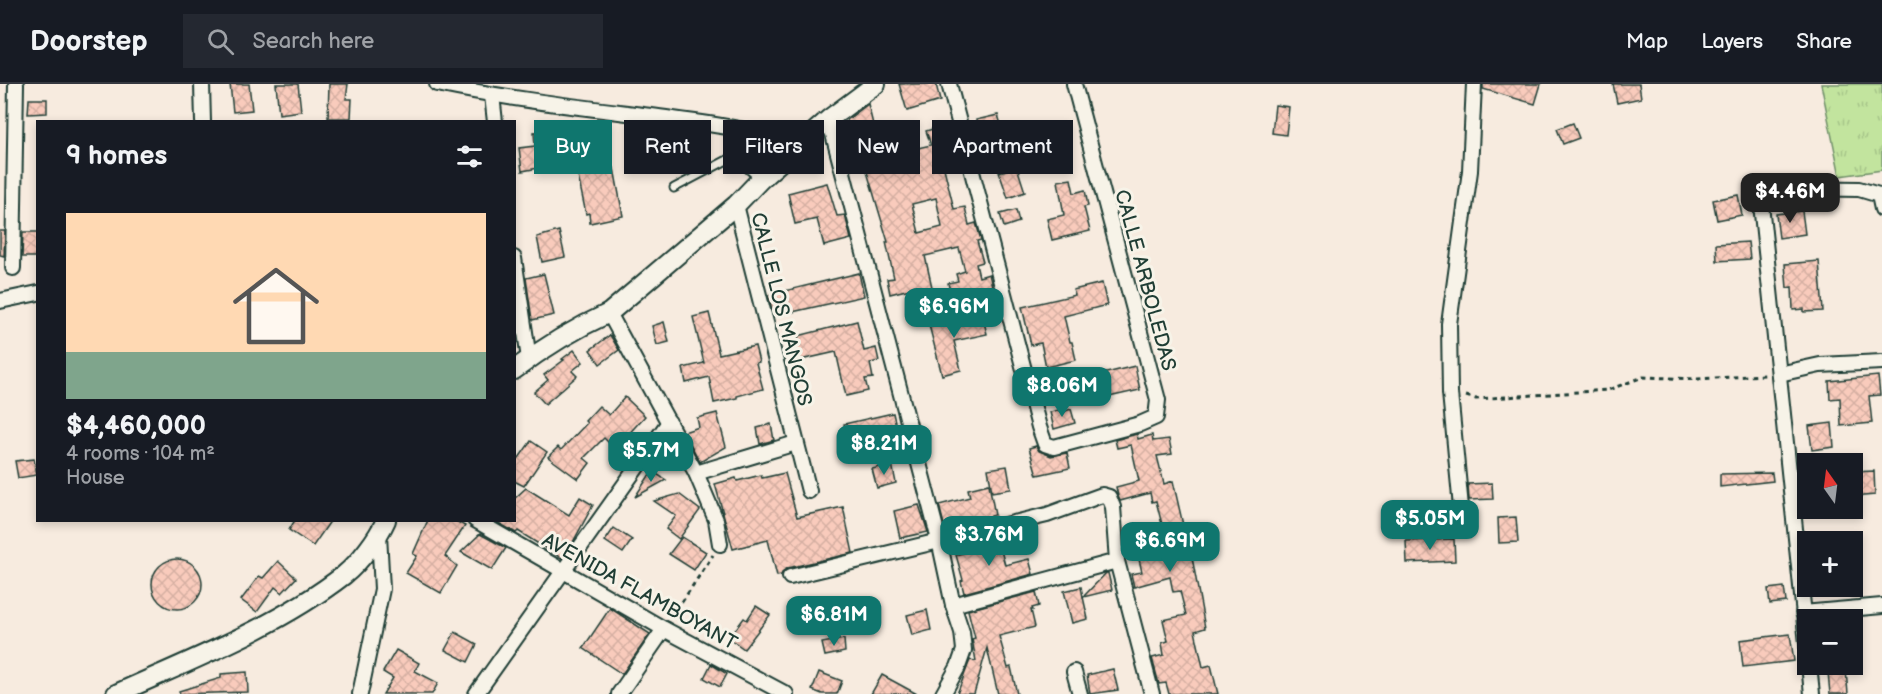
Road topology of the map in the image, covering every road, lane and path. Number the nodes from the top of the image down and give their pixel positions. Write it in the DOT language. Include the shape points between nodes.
graph roads {
  1 [pos="16,84"];
  2 [pos="202,84"];
  3 [pos="437,84"];
  4 [pos="876,84"];
  5 [pos="949,84"];
  6 [pos="1074,84"];
  7 [pos="1474,84"];
  8 [pos="492,95"];
  9 [pos="828,119"];
  10 [pos="203,120"];
  11 [pos="495,120"];
  12 [pos="824,123"];
  13 [pos="723,126"];
  14 [pos="767,174"];
  15 [pos="761,179"];
  16 [pos="674,188"];
  17 [pos="1760,190"];
  18 [pos="1761,204"];
  19 [pos="736,205"];
  20 [pos="1882,209"];
  21 [pos="13,268"];
  22 [pos="516,284"];
  23 [pos="36,293"];
  24 [pos="0,301"];
  25 [pos="609,313"];
  26 [pos="1882,362"];
  27 [pos="522,364"];
  28 [pos="1820,365"];
  29 [pos="1779,374"];
  30 [pos="1450,393"];
  31 [pos="1783,418"];
  32 [pos="669,423"];
  33 [pos="796,443"];
  34 [pos="696,472"];
  35 [pos="809,491"];
  36 [pos="1462,518"];
  37 [pos="479,522"];
  38 [pos="382,528"];
  39 [pos="939,540"];
  40 [pos="720,544"];
  41 [pos="1117,561"];
  42 [pos="563,570"];
  43 [pos="790,578"];
  44 [pos="953,605"];
  45 [pos="1882,606"];
  46 [pos="1803,609"];
  47 [pos="1848,609"];
  48 [pos="664,629"];
  49 [pos="1074,672"];
  50 [pos="1810,675"];
  51 [pos="763,689"];
  52 [pos="116,694"];
  53 [pos="360,694"];
  54 [pos="476,694"];
  55 [pos="619,694"];
  56 [pos="786,694"];
  57 [pos="944,694"];
  58 [pos="1080,694"];
  59 [pos="1152,694"];
  60 [pos="1812,694"];
  1 -- 21 [label="street"];
  2 -- 10 [label="street"];
  3 -- 8 [label="street"];
  4 -- 9 [label="street"];
  5 -- 6 [label="street, CALLE ARBOLEDAS" via="1045,444 1054,447 1156,417 1158,400"];
  7 -- 30 [label="street" via="1470,171 1449,324"];
  8 -- 11 [label="street"];
  8 -- 13 [label="street"];
  9 -- 12 [label="street"];
  9 -- 39 [label="street"];
  14 -- 15 [label="street"];
  15 -- 16 [label="lane" via="743,164 729,159"];
  15 -- 19 [label="street"];
  17 -- 20 [label="street" via="1859,189 1879,195"];
  18 -- 29 [label="street"];
  19 -- 25 [label="street"];
  19 -- 33 [label="street, CALLE LOS MANGOS"];
  22 -- 27 [label="street"];
  23 -- 24 [label="street"];
  25 -- 27 [label="street"];
  25 -- 32 [label="street"];
  26 -- 28 [label="street"];
  28 -- 29 [label="street"];
  28 -- 31 [label="street" via="1788,379"];
  29 -- 30 [label="path" via="1698,380 1643,377 1608,390 1555,395 1476,399"];
  29 -- 31 [label="street"];
  30 -- 36 [label="street"];
  31 -- 46 [label="street"];
  32 -- 34 [label="street"];
  32 -- 42 [label="street"];
  33 -- 34 [label="street"];
  33 -- 35 [label="street, CALLE LOS MANGOS"];
  34 -- 40 [label="street" via="716,520"];
  37 -- 42 [label="street, AVENIDA FLAMBOYANT"];
  38 -- 52 [label="street" via="346,574 272,622"];
  38 -- 53 [label="street" via="382,589"];
  39 -- 41 [label="street" via="1047,515 1102,495 1109,497 1113,507"];
  39 -- 43 [label="street"];
  39 -- 44 [label="street"];
  40 -- 48 [label="path"];
  41 -- 44 [label="street"];
  41 -- 59 [label="street"];
  42 -- 48 [label="street, AVENIDA FLAMBOYANT"];
  42 -- 54 [label="street"];
  44 -- 57 [label="street" via="964,650"];
  45 -- 47 [label="street"];
  48 -- 51 [label="street, AVENIDA FLAMBOYANT"];
  48 -- 55 [label="street"];
  49 -- 58 [label="street"];
  50 -- 60 [label="street"];
  51 -- 56 [label="street, AVENIDA FLAMBOYANT"];
}
